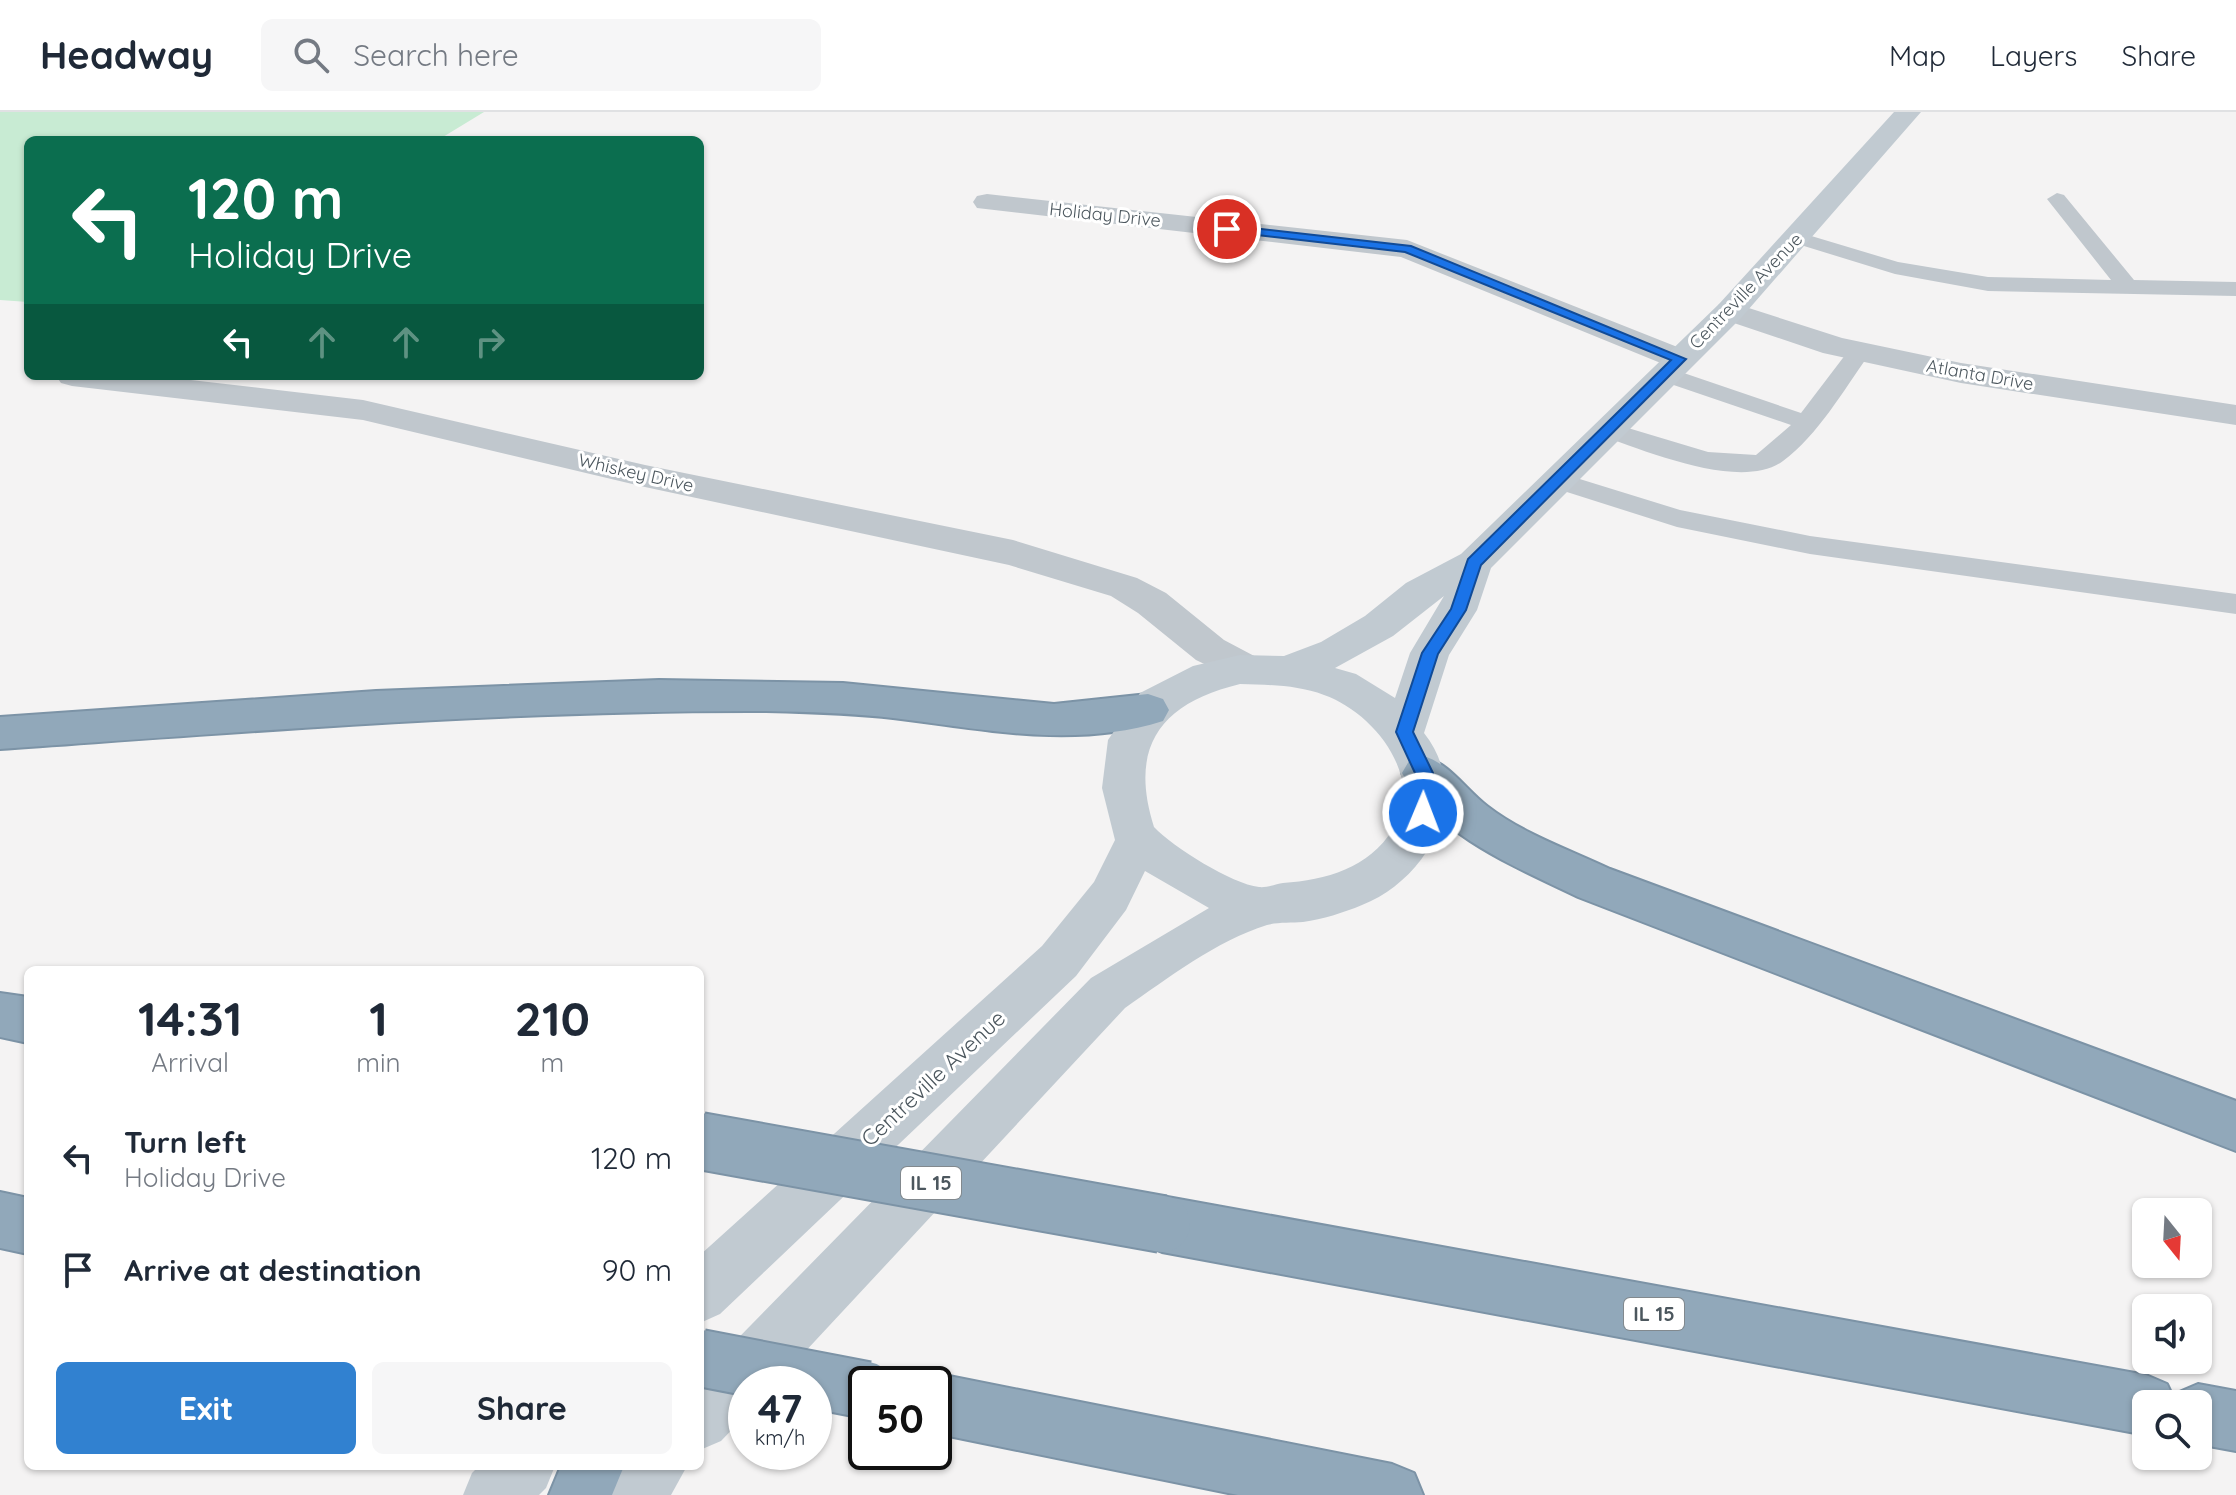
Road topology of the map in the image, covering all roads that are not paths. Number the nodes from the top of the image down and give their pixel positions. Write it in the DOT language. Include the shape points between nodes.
graph roads {
  1 [pos="1908,112"];
  2 [pos="2057,199"];
  3 [pos="987,202"];
  4 [pos="1798,238"];
  5 [pos="2128,287"];
  6 [pos="2236,289"];
  7 [pos="1730,311"];
  8 [pos="1860,351"];
  9 [pos="1672,366"];
  10 [pos="106,380"];
  11 [pos="2236,415"];
  12 [pos="1805,422"];
  13 [pos="1608,430"];
  14 [pos="1557,480"];
  15 [pos="1474,563"];
  16 [pos="2236,604"];
  17 [pos="1181,630"];
  18 [pos="1244,668"];
  19 [pos="1290,669"];
  20 [pos="1165,699"];
  21 [pos="0,733"];
  22 [pos="1414,753"];
  23 [pos="1138,840"];
  24 [pos="1259,907"];
  25 [pos="0,1015"];
  26 [pos="24,1019"];
  27 [pos="2236,1126"];
  28 [pos="704,1142"];
  29 [pos="0,1220"];
  30 [pos="24,1225"];
  31 [pos="704,1290"];
  32 [pos="704,1359"];
  33 [pos="848,1387"];
  34 [pos="2132,1402"];
  35 [pos="952,1407"];
  36 [pos="704,1416"];
  37 [pos="2212,1417"];
  38 [pos="2236,1421"];
  39 [pos="520,1470"];
  40 [pos="591,1470"];
  41 [pos="652,1470"];
  42 [pos="494,1495"];
  43 [pos="580,1495"];
  44 [pos="628,1495"];
  45 [pos="1392,1495"];
  1 -- 4 [label="main road, Centreville Avenue"];
  2 -- 5 [label="lane"];
  3 -- 9 [label="street, Holiday Drive" via="1407,249"];
  4 -- 5 [label="lane" via="1895,268 1988,284"];
  4 -- 7 [label="main road, Centreville Avenue"];
  5 -- 6 [label="lane"];
  7 -- 8 [label="street, Atlanta Drive"];
  7 -- 9 [label="main road, Centreville Avenue"];
  8 -- 11 [label="street, Atlanta Drive" via="1961,373"];
  8 -- 12 [label="lane"];
  9 -- 12 [label="lane"];
  9 -- 13 [label="main road, Centreville Avenue"];
  10 -- 17 [label="street, Whiskey Drive" via="363,410 1013,553 1124,587 1152,603"];
  12 -- 13 [label="lane" via="1774,456 1749,464 1704,459"];
  13 -- 14 [label="main road, Centreville Avenue"];
  14 -- 15 [label="main road, Centreville Avenue"];
  14 -- 16 [label="lane" via="1677,518 1810,545"];
  15 -- 19 [label="main road, Centreville Avenue" via="1420,592 1379,626 1335,652"];
  15 -- 22 [label="main road, Centreville Avenue" via="1458,610 1430,653"];
  17 -- 18 [label="street, Whiskey Drive"];
  17 -- 20 [label="street" via="1188,658"];
  18 -- 19 [label="main road, Centreville Avenue"];
  18 -- 20 [label="main road, Centreville Avenue" via="1211,675"];
  19 -- 22 [label="main road, Centreville Avenue" via="1336,680 1375,701"];
  20 -- 21 [label="highway" via="1112,719 1066,723 892,702 581,696"];
  20 -- 23 [label="main road" via="1131,735 1122,767"];
  22 -- 24 [label="main road, Centreville Avenue" via="1423,813 1403,851 1369,882 1317,900"];
  22 -- 27 [label="highway" via="1472,819 1594,883"];
  23 -- 24 [label="main road, Centreville Avenue" via="1189,880"];
  23 -- 31 [label="main road, Centreville Avenue" via="1110,896 1059,961"];
  24 -- 36 [label="main road, Centreville Avenue" via="1175,947 1108,993"];
  25 -- 26 [label="highway"];
  28 -- 34 [label="highway, IL 15, bridge"];
  29 -- 30 [label="highway"];
  32 -- 33 [label="highway, bridge"];
  35 -- 45 [label="highway"];
  37 -- 38 [label="highway"];
  39 -- 42 [label="main road"];
  40 -- 43 [label="highway"];
  41 -- 44 [label="main road"];
}
